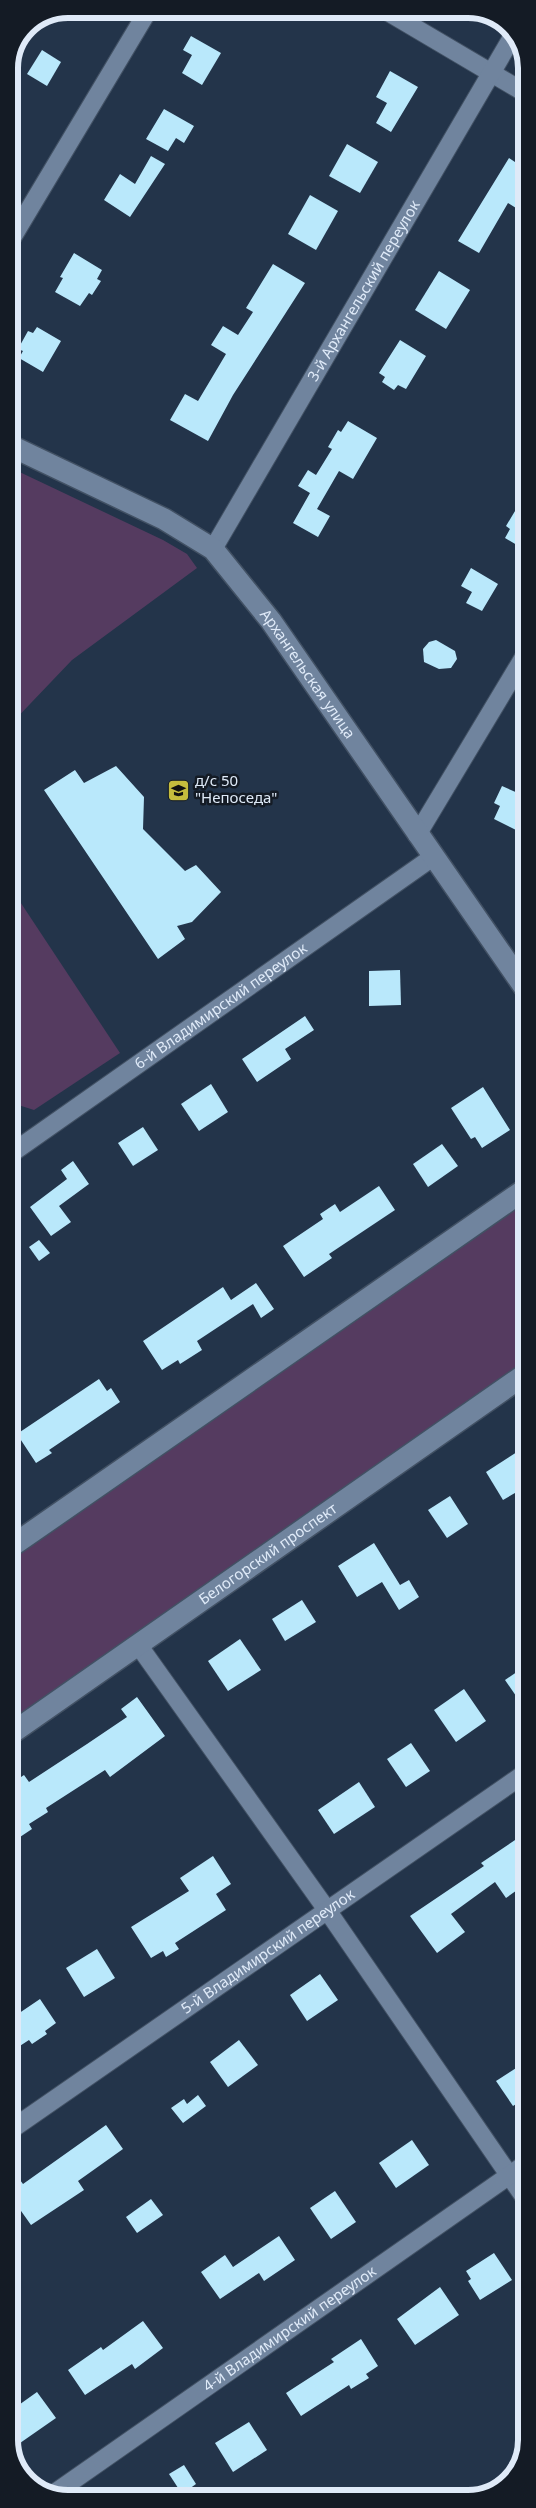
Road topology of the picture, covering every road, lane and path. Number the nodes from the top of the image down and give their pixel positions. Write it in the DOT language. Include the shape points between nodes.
graph roads {
  1 [pos="144,18"];
  2 [pos="398,18"];
  3 [pos="510,40"];
  4 [pos="490,73"];
  5 [pos="519,89"];
  6 [pos="17,231"];
  7 [pos="17,449"];
  8 [pos="213,549"];
  9 [pos="519,665"];
  10 [pos="417,834"];
  11 [pos="433,857"];
  12 [pos="519,980"];
  13 [pos="17,1149"];
  14 [pos="519,1194"];
  15 [pos="519,1379"];
  16 [pos="17,1542"];
  17 [pos="139,1646"];
  18 [pos="17,1730"];
  19 [pos="519,1778"];
  20 [pos="327,1910"];
  21 [pos="17,2125"];
  22 [pos="519,2169"];
  23 [pos="510,2176"];
  24 [pos="519,2189"];
  25 [pos="59,2490"];
  1 -- 6 [label="street"];
  2 -- 4 [label="street"];
  3 -- 4 [label="street, 3-й Архангельский переулок"];
  4 -- 5 [label="street"];
  4 -- 8 [label="street, 3-й Архангельский переулок"];
  7 -- 8 [label="street, Архангельская улица" via="164,519"];
  8 -- 10 [label="street, Архангельская улица" via="271,621"];
  9 -- 10 [label="street"];
  10 -- 11 [label="street, Архангельская улица"];
  11 -- 12 [label="street, Архангельская улица"];
  11 -- 13 [label="street, 6-й Владимирский переулок"];
  14 -- 16 [label="street"];
  15 -- 17 [label="street, Белогорский проспект"];
  17 -- 18 [label="street, Белогорский проспект"];
  17 -- 20 [label="street"];
  19 -- 20 [label="street, 5-й Владимирский переулок"];
  20 -- 21 [label="street, 5-й Владимирский переулок"];
  20 -- 23 [label="street"];
  22 -- 23 [label="street, 4-й Владимирский переулок"];
  23 -- 24 [label="street"];
  23 -- 25 [label="street, 4-й Владимирский переулок"];
}
